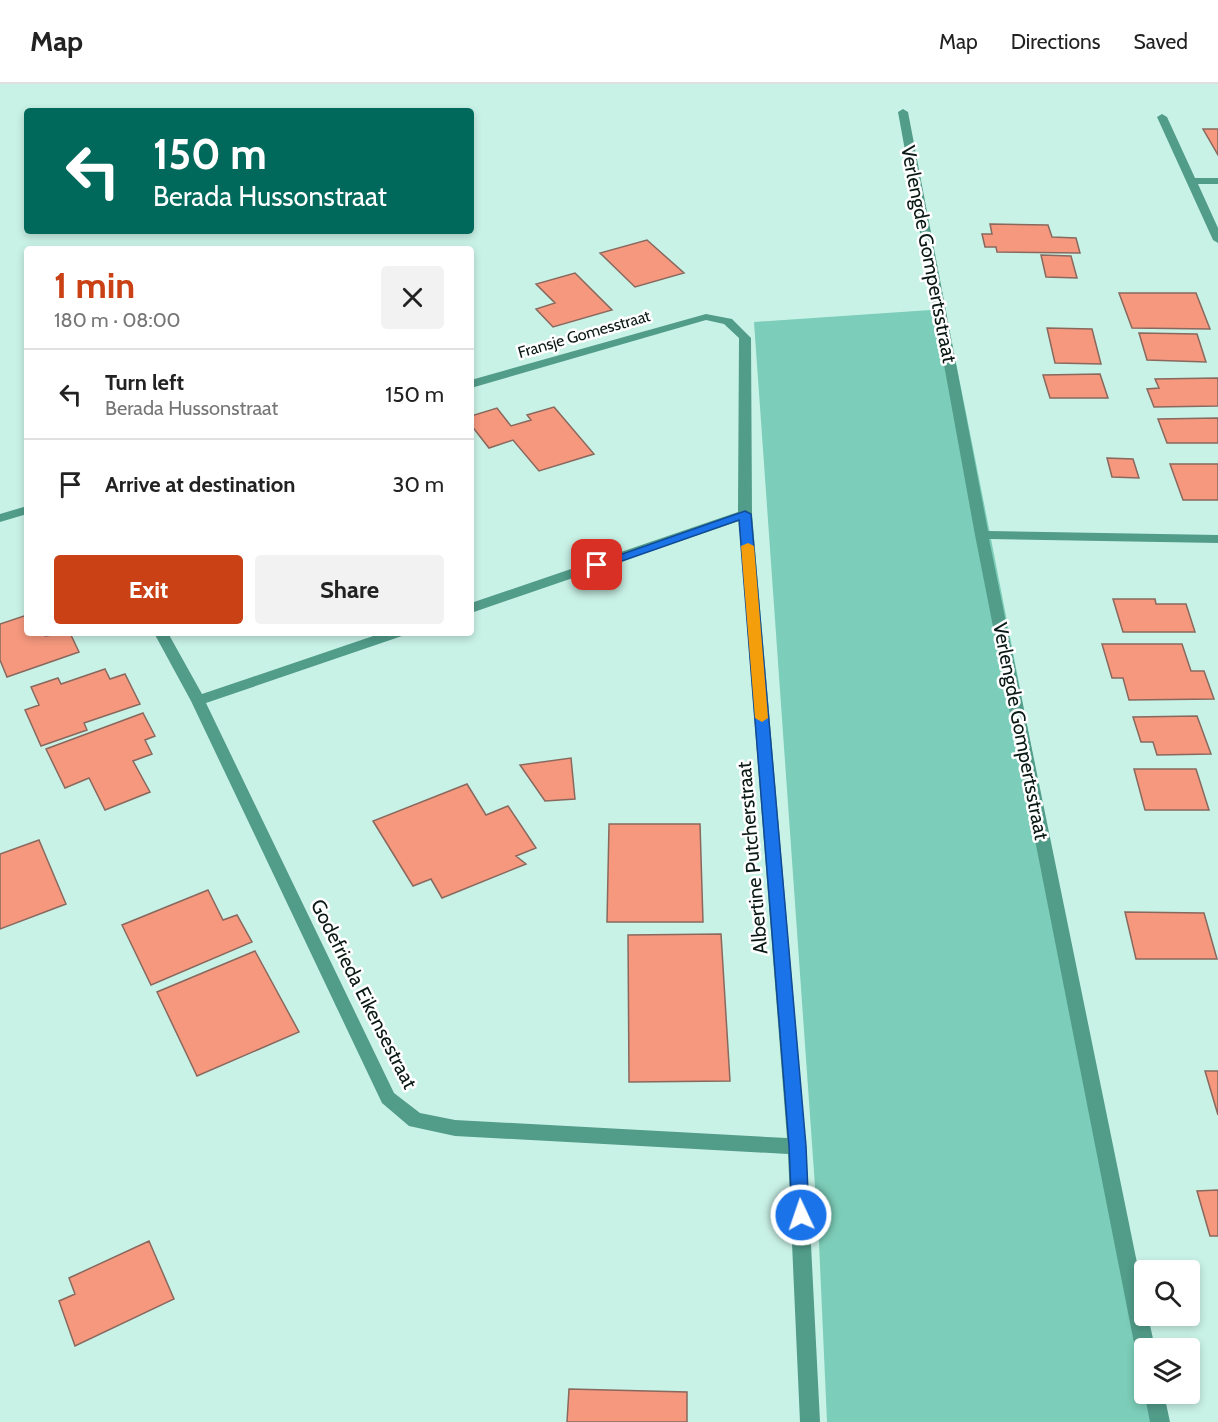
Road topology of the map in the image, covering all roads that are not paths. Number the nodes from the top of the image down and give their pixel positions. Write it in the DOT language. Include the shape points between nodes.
graph roads {
  1 [pos="903,112"];
  2 [pos="1162,117"];
  3 [pos="1193,181"];
  4 [pos="1218,181"];
  5 [pos="1218,240"];
  6 [pos="706,316"];
  7 [pos="474,383"];
  8 [pos="24,511"];
  9 [pos="745,514"];
  10 [pos="0,518"];
  11 [pos="982,535"];
  12 [pos="1218,539"];
  13 [pos="474,607"];
  14 [pos="163,636"];
  15 [pos="388,636"];
  16 [pos="198,701"];
  17 [pos="797,1146"];
  18 [pos="1143,1338"];
  19 [pos="1156,1404"];
  20 [pos="810,1422"];
  21 [pos="1160,1422"];
  1 -- 11 [label="street, Verlengde Gompertsstraat"];
  2 -- 3 [label="street"];
  3 -- 4 [label="street"];
  3 -- 5 [label="street"];
  6 -- 7 [label="street, Fransje Gomesstraat"];
  6 -- 9 [label="street, Albertine Putcherstraat" via="722,317 745,338"];
  8 -- 10 [label="street"];
  9 -- 13 [label="street"];
  9 -- 17 [label="street, Albertine Putcherstraat"];
  11 -- 12 [label="street"];
  11 -- 18 [label="street, Verlengde Gompertsstraat"];
  14 -- 16 [label="street, Godefrieda Eikensestraat"];
  15 -- 16 [label="street"];
  16 -- 17 [label="street, Godefrieda Eikensestraat" via="388,1098 415,1120 455,1128"];
  17 -- 20 [label="street, Albertine Putcherstraat"];
  19 -- 21 [label="street"];
}
